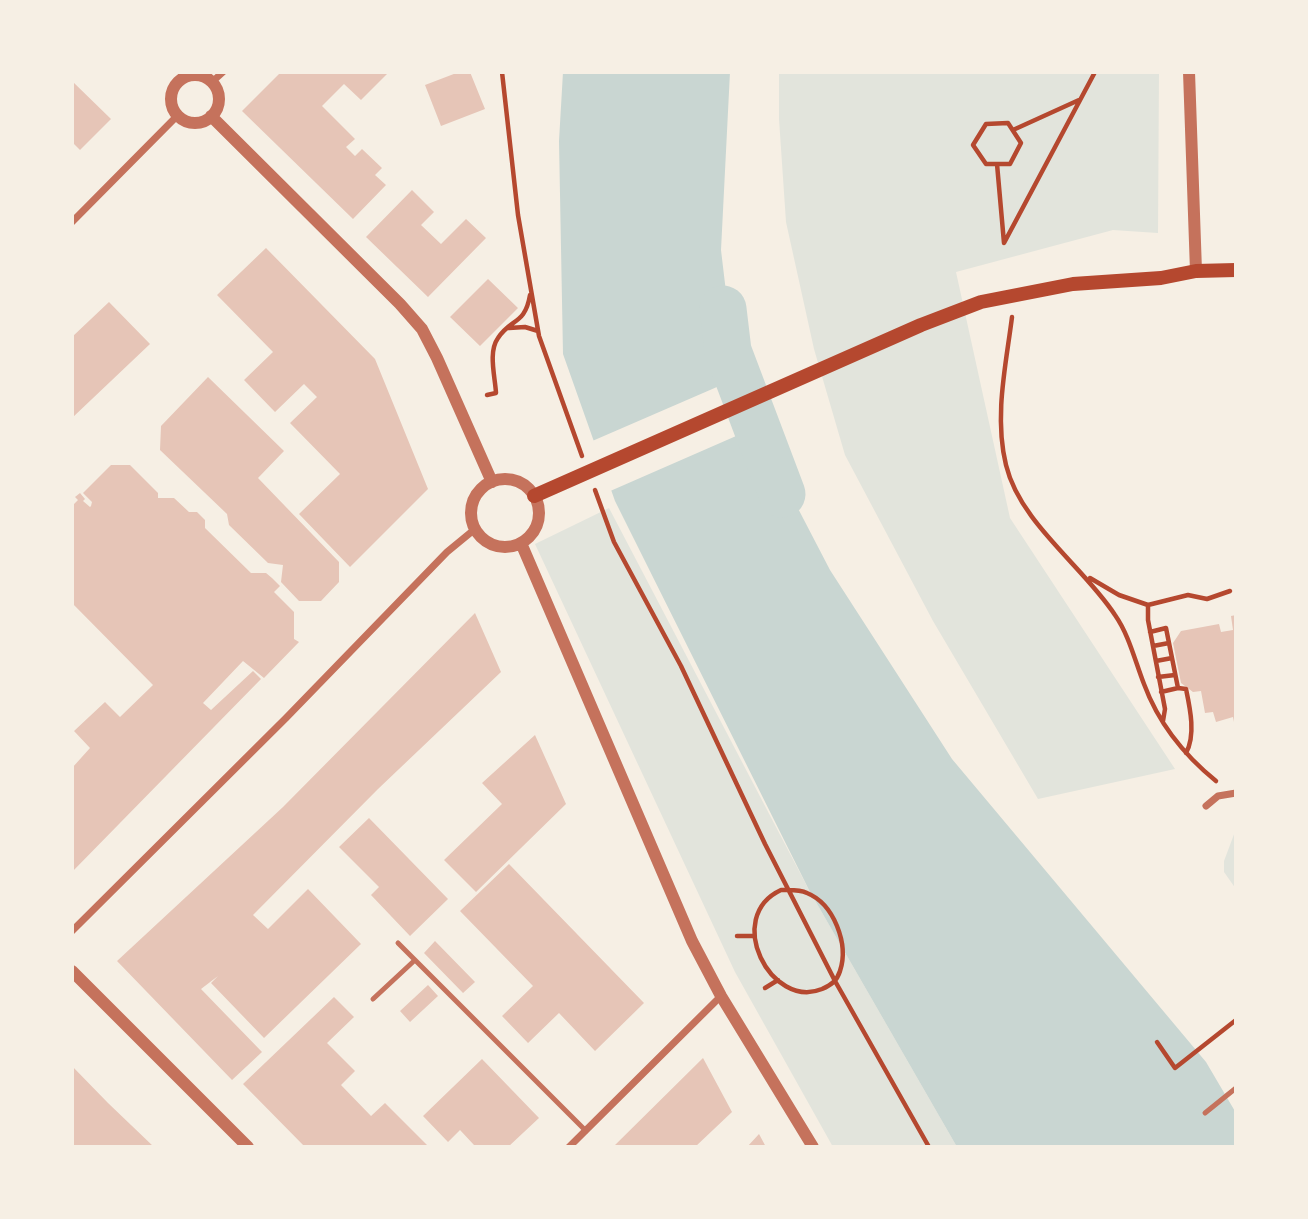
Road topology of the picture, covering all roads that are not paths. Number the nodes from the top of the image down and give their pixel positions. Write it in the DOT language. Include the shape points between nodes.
graph roads {
  1 [pos="169,72"];
  2 [pos="223,72"];
  3 [pos="1189,72"];
  4 [pos="178,82"];
  5 [pos="212,82"];
  6 [pos="178,115"];
  7 [pos="211,116"];
  8 [pos="72,222"];
  9 [pos="1236,270"];
  10 [pos="1196,271"];
  11 [pos="492,482"];
  12 [pos="534,496"];
  13 [pos="475,529"];
  14 [pos="521,543"];
  15 [pos="1234,793"];
  16 [pos="1206,806"];
  17 [pos="72,931"];
  18 [pos="398,943"];
  19 [pos="415,960"];
  20 [pos="72,971"];
  21 [pos="721,996"];
  22 [pos="373,999"];
  23 [pos="1236,1088"];
  24 [pos="1205,1113"];
  25 [pos="586,1130"];
  26 [pos="248,1147"];
  27 [pos="569,1147"];
  28 [pos="814,1147"];
  1 -- 4 [label="street"];
  2 -- 5 [label="street"];
  3 -- 10 [label="street"];
  4 -- 5 [label="street" via="191,75"];
  4 -- 6 [label="street" via="172,95"];
  5 -- 7 [label="street" via="219,103"];
  6 -- 7 [label="street" via="190,122"];
  6 -- 8 [label="street"];
  7 -- 11 [label="street" via="422,329"];
  9 -- 10 [label="main road"];
  10 -- 12 [label="main road" via="1073,284 956,311"];
  11 -- 12 [label="street" via="520,483"];
  11 -- 13 [label="street" via="482,488 471,507"];
  12 -- 14 [label="street" via="539,517 536,528"];
  13 -- 14 [label="street" via="500,547"];
  13 -- 17 [label="street"];
  14 -- 21 [label="street" via="692,941"];
  15 -- 16 [label="street" via="1218,796"];
  18 -- 19 [label="lane"];
  19 -- 22 [label="lane"];
  19 -- 25 [label="lane"];
  20 -- 26 [label="street"];
  21 -- 25 [label="street"];
  21 -- 28 [label="street"];
  23 -- 24 [label="lane"];
  25 -- 27 [label="street"];
}
